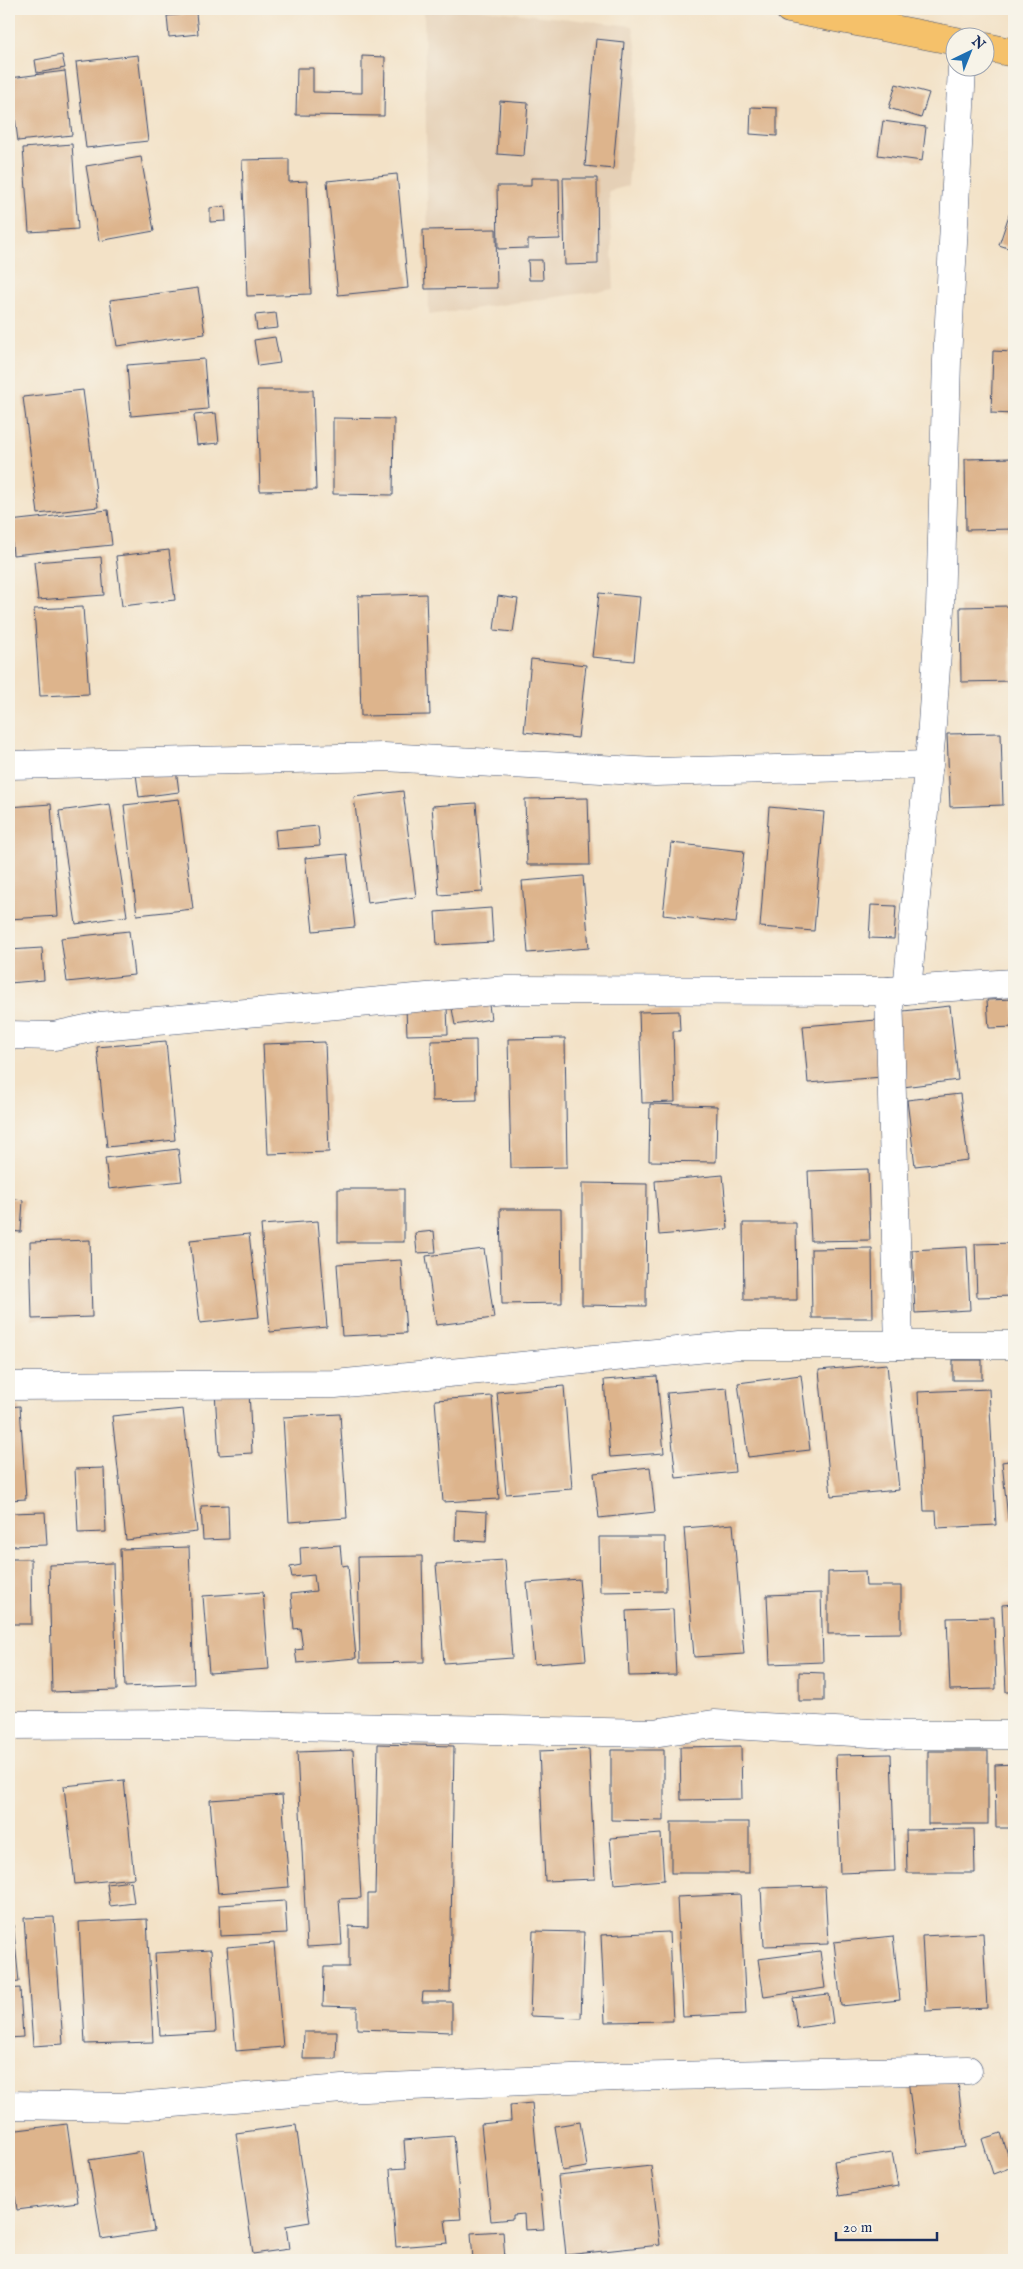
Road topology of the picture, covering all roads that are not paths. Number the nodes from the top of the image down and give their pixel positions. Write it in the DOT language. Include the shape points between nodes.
graph roads {
  1 [pos="789,9"];
  2 [pos="946,39"];
  3 [pos="996,50"];
  4 [pos="1014,54"];
  5 [pos="961,78"];
  6 [pos="9,765"];
  7 [pos="929,765"];
  8 [pos="1014,983"];
  9 [pos="898,991"];
  10 [pos="9,1035"];
  11 [pos="899,1345"];
  12 [pos="1014,1345"];
  13 [pos="9,1386"];
  14 [pos="9,1725"];
  15 [pos="1014,1735"];
  16 [pos="968,2070"];
  17 [pos="9,2105"];
  1 -- 2 [label="highway"];
  3 -- 4 [label="highway"];
  5 -- 7 [label="street" via="947,360 940,609"];
  6 -- 7 [label="street" via="384,757 655,772"];
  7 -- 9 [label="street"];
  8 -- 9 [label="street"];
  9 -- 10 [label="street" via="506,990 100,1026 54,1036"];
  9 -- 11 [label="street"];
  11 -- 12 [label="street"];
  11 -- 13 [label="street" via="739,1345 336,1384"];
  14 -- 15 [label="street" via="183,1724 653,1733 714,1724 906,1735"];
  16 -- 17 [label="street" via="618,2077 362,2088 125,2107"];
}
